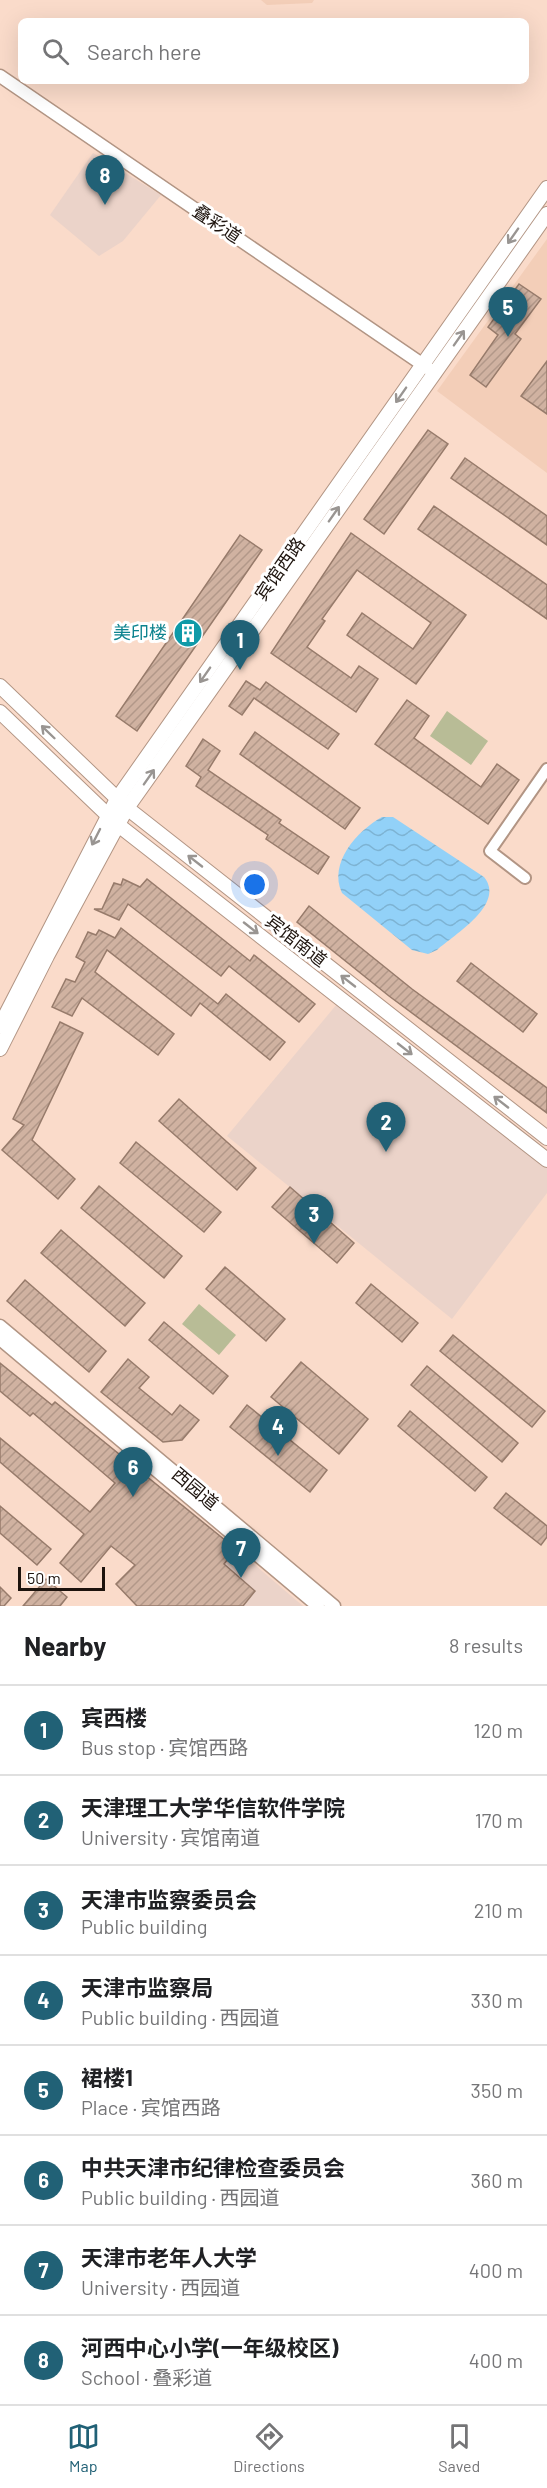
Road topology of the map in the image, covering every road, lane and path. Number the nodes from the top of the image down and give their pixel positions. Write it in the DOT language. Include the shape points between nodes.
graph roads {
  1 [pos="0,76"];
  2 [pos="547,188"];
  3 [pos="547,214"];
  4 [pos="422,364"];
  5 [pos="435,373"];
  6 [pos="0,686"];
  7 [pos="0,712"];
  8 [pos="547,769"];
  9 [pos="122,803"];
  10 [pos="112,820"];
  11 [pos="525,878"];
  12 [pos="0,1026"];
  13 [pos="0,1049"];
  14 [pos="547,1138"];
  15 [pos="547,1160"];
  16 [pos="0,1326"];
  17 [pos="0,1339"];
  18 [pos="318,1606"];
  19 [pos="334,1606"];
  1 -- 4 [label="street, 叠彩道"];
  2 -- 4 [label="main road, 宾馆西路, one-way"];
  5 -- 3 [label="main road, 宾馆西路, one-way"];
  4 -- 5 [label="street, 叠彩道"];
  4 -- 9 [label="main road, 宾馆西路, one-way"];
  9 -- 5 [label="main road, 宾馆西路, one-way"];
  9 -- 6 [label="main road, 宾馆南道, one-way"];
  7 -- 10 [label="main road, 宾馆南道"];
  8 -- 11 [label="street" via="490,851"];
  9 -- 10 [label="main road, 宾馆西路"];
  14 -- 9 [label="main road, 宾馆南道, one-way"];
  10 -- 12 [label="main road, 宾馆西路, one-way"];
  10 -- 13 [label="main road, 宾馆西路"];
  10 -- 15 [label="main road, 宾馆南道, one-way"];
  16 -- 19 [label="street, 西园道"];
  17 -- 18 [label="street, 西园道"];
}
